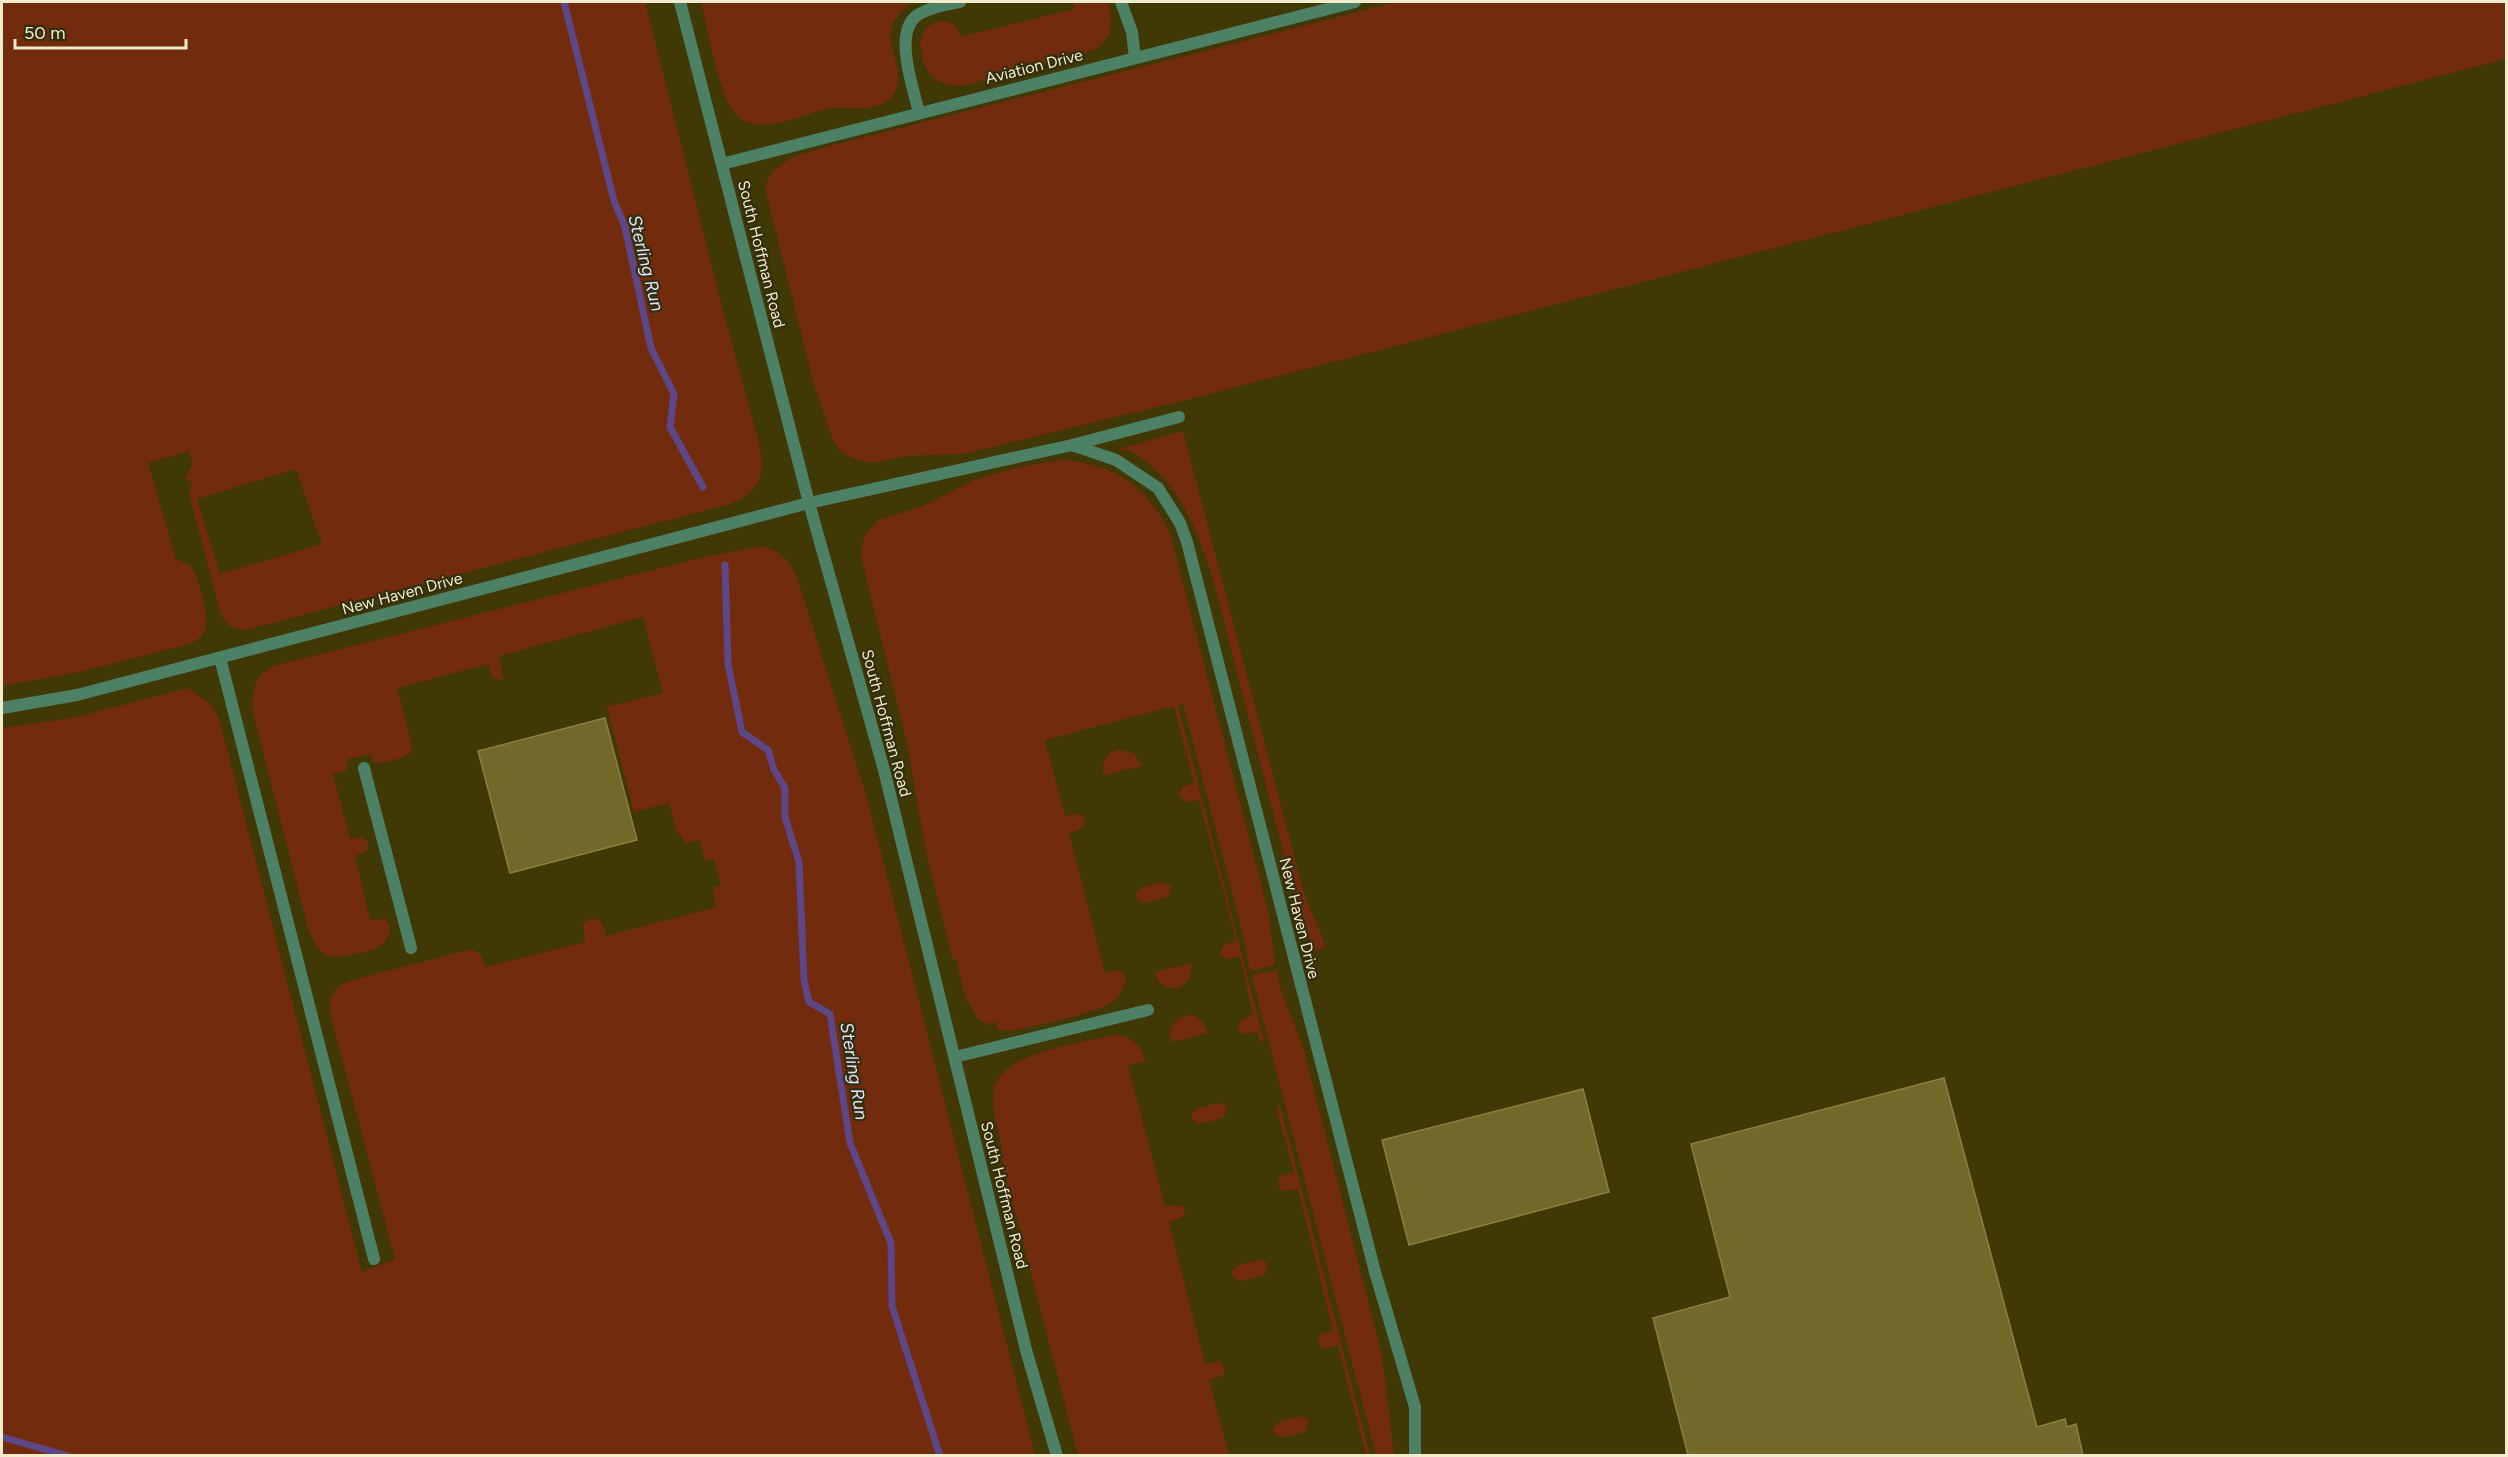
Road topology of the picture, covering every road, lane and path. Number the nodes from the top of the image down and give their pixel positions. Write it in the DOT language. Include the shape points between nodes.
graph roads {
  1 [pos="680,2"];
  2 [pos="960,2"];
  3 [pos="1121,2"];
  4 [pos="1355,2"];
  5 [pos="1135,58"];
  6 [pos="919,113"];
  7 [pos="722,164"];
  8 [pos="1179,417"];
  9 [pos="1072,445"];
  10 [pos="809,503"];
  11 [pos="220,658"];
  12 [pos="2,708"];
  13 [pos="364,768"];
  14 [pos="411,948"];
  15 [pos="1148,1010"];
  16 [pos="955,1057"];
  17 [pos="374,1259"];
  18 [pos="1056,1455"];
  19 [pos="1415,1455"];
  1 -- 7 [label="street, South Hoffman Road"];
  2 -- 6 [label="street" via="915,17 907,30 905,49"];
  3 -- 5 [label="street" via="1132,32"];
  4 -- 5 [label="street, Aviation Drive"];
  5 -- 6 [label="street, Aviation Drive"];
  6 -- 7 [label="street, Aviation Drive"];
  7 -- 10 [label="street, South Hoffman Road"];
  8 -- 9 [label="street, New Haven Drive"];
  9 -- 10 [label="street, New Haven Drive"];
  9 -- 19 [label="street, New Haven Drive" via="1116,460 1158,488 1170,504 1187,542 1369,1249 1415,1407"];
  10 -- 11 [label="street, New Haven Drive"];
  10 -- 16 [label="street, South Hoffman Road" via="884,770"];
  11 -- 12 [label="street, New Haven Drive" via="56,700"];
  11 -- 17 [label="street"];
  13 -- 14 [label="street"];
  15 -- 16 [label="street"];
  16 -- 18 [label="street, South Hoffman Road" via="1026,1350"];
}
